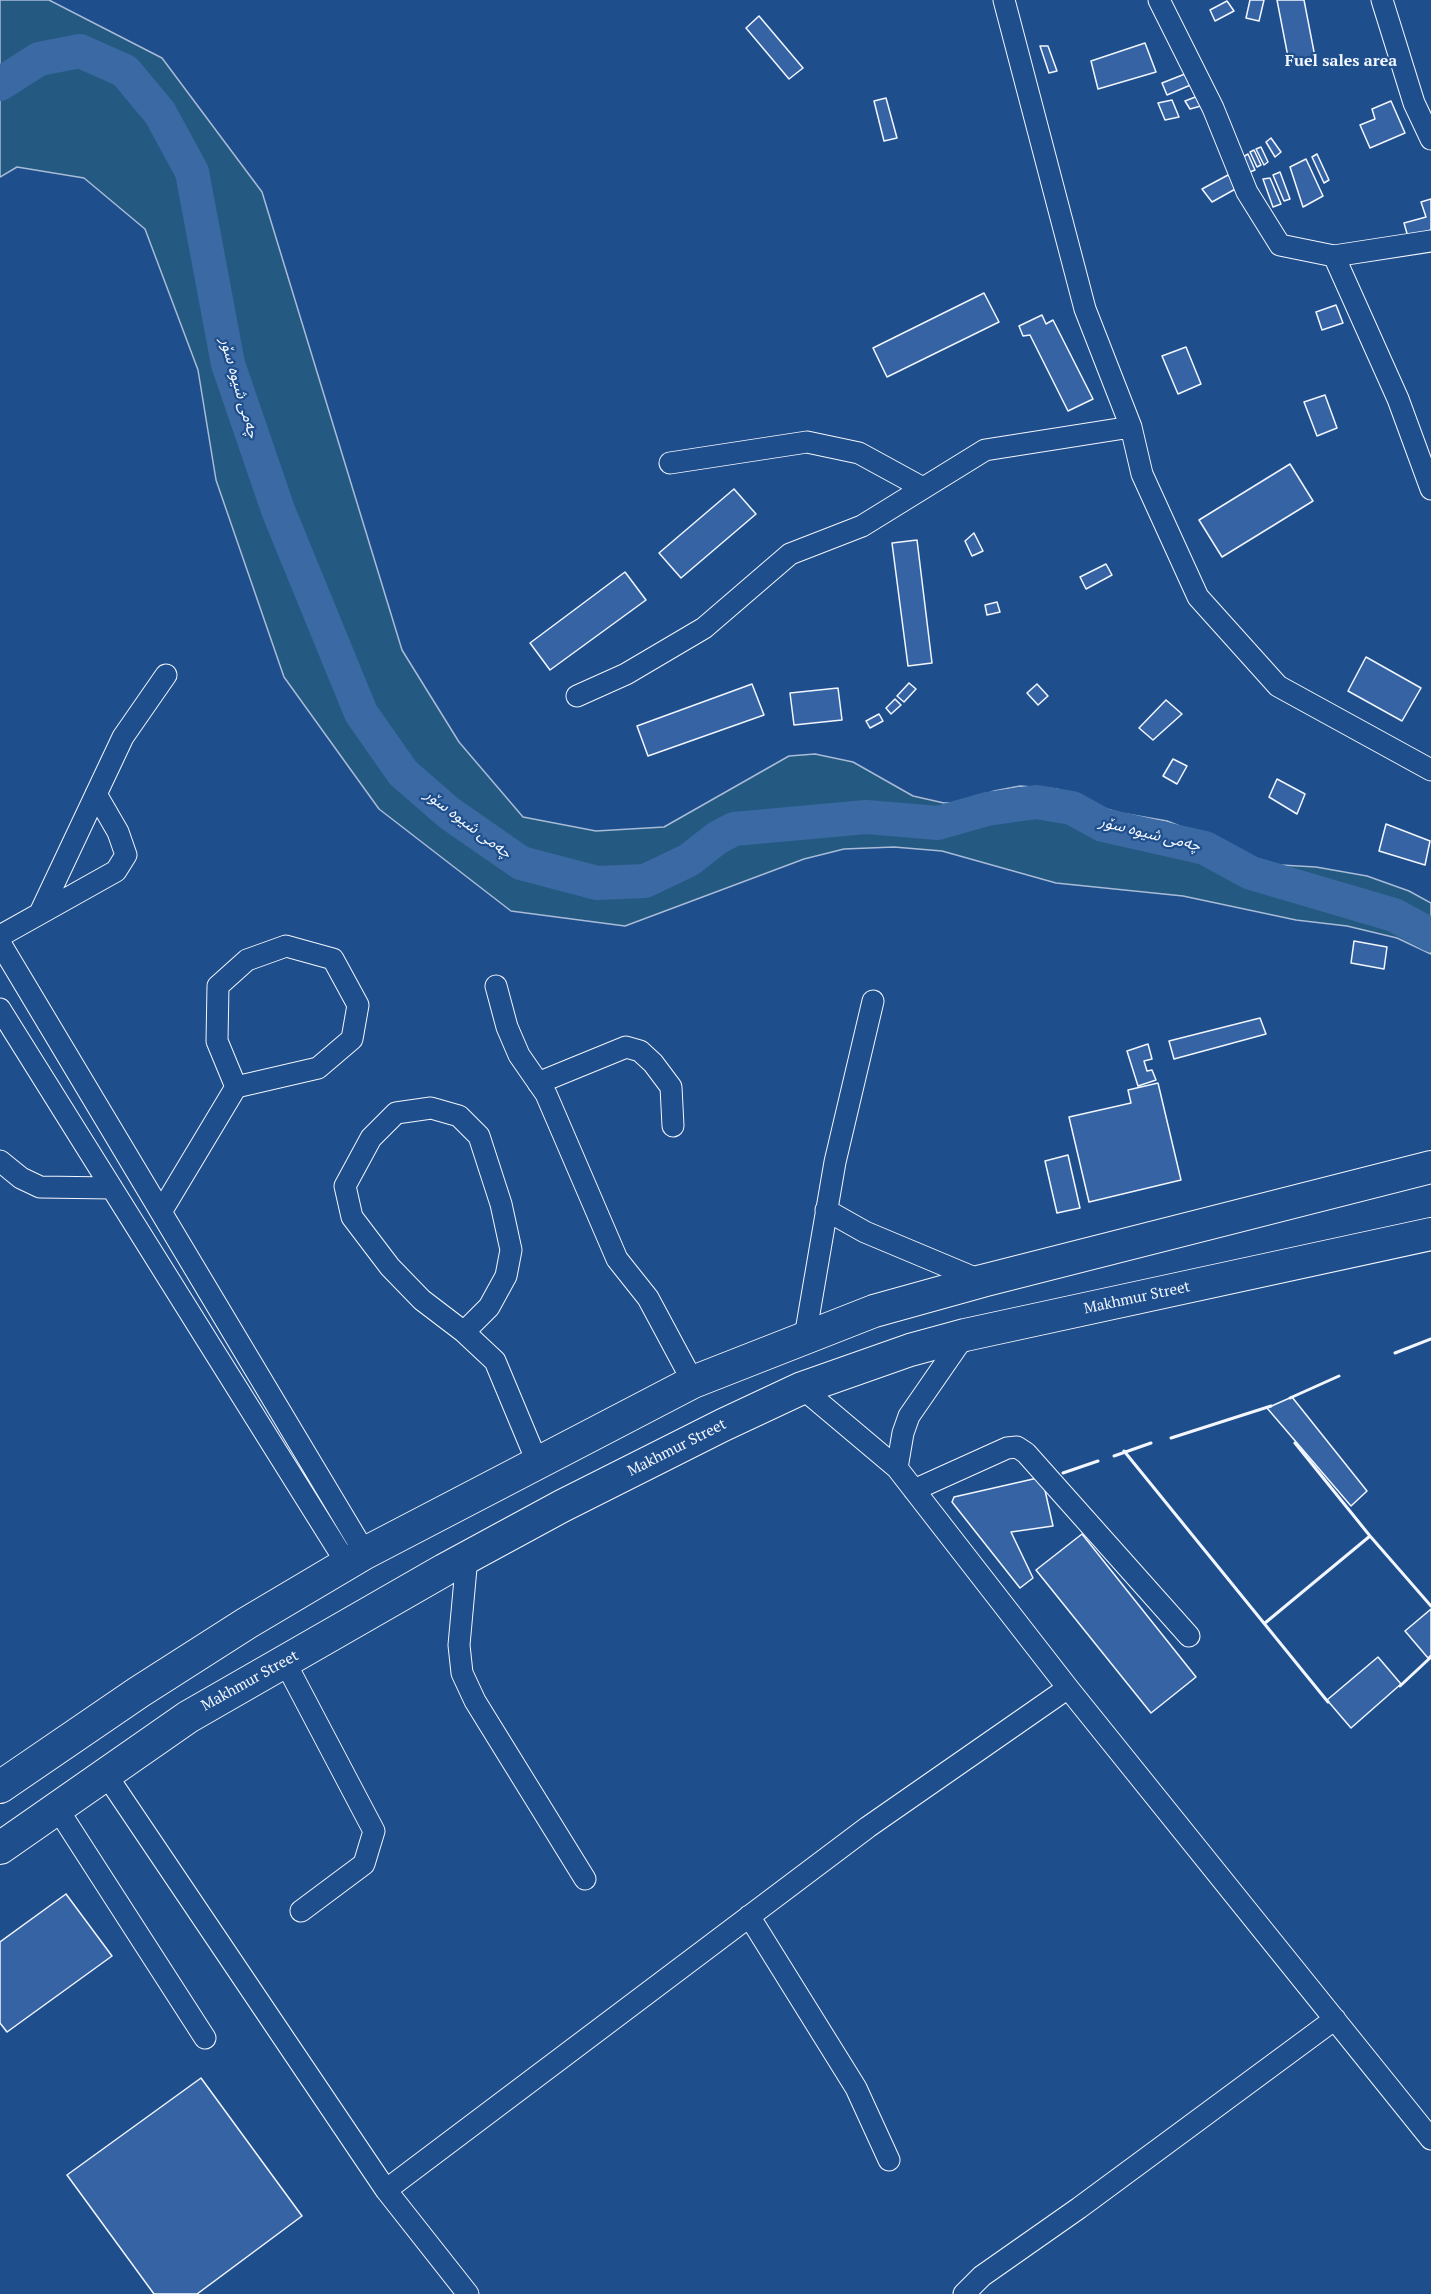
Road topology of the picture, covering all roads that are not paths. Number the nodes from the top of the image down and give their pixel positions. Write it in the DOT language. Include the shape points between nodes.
graph roads {
  1 [pos="1004,0"];
  2 [pos="1159,0"];
  3 [pos="1382,0"];
  4 [pos="1431,140"];
  5 [pos="1431,241"];
  6 [pos="1334,256"];
  7 [pos="1131,427"];
  8 [pos="670,463"];
  9 [pos="923,488"];
  10 [pos="1431,489"];
  11 [pos="166,675"];
  12 [pos="577,696"];
  13 [pos="1431,771"];
  14 [pos="96,794"];
  15 [pos="40,913"];
  16 [pos="0,936"];
  17 [pos="0,943"];
  18 [pos="496,986"];
  19 [pos="873,1001"];
  20 [pos="0,1009"];
  21 [pos="538,1083"];
  22 [pos="236,1088"];
  23 [pos="673,1126"];
  24 [pos="0,1161"];
  25 [pos="1431,1167"];
  26 [pos="112,1188"];
  27 [pos="826,1210"];
  28 [pos="161,1212"];
  29 [pos="1430,1236"];
  30 [pos="982,1281"];
  31 [pos="464,1332"];
  32 [pos="965,1335"];
  33 [pos="804,1337"];
  34 [pos="693,1382"];
  35 [pos="802,1389"];
  36 [pos="538,1464"];
  37 [pos="897,1468"];
  38 [pos="914,1491"];
  39 [pos="562,1506"];
  40 [pos="467,1557"];
  41 [pos="356,1559"];
  42 [pos="1189,1636"];
  43 [pos="285,1662"];
  44 [pos="1068,1688"];
  45 [pos="33,1762"];
  46 [pos="0,1764"];
  47 [pos="105,1773"];
  48 [pos="0,1787"];
  49 [pos="57,1808"];
  50 [pos="0,1848"];
  51 [pos="585,1879"];
  52 [pos="302,1911"];
  53 [pos="749,1916"];
  54 [pos="1335,2019"];
  55 [pos="205,2038"];
  56 [pos="1431,2139"];
  57 [pos="889,2160"];
  58 [pos="387,2190"];
  59 [pos="468,2294"];
  60 [pos="964,2294"];
  1 -- 7 [label="street" via="1085,309"];
  2 -- 6 [label="street" via="1213,108 1247,192 1280,245"];
  3 -- 4 [label="street" via="1414,103"];
  5 -- 6 [label="street"];
  6 -- 10 [label="street" via="1398,399"];
  7 -- 9 [label="street" via="985,450"];
  7 -- 13 [label="street" via="1142,474 1198,597 1278,687"];
  8 -- 9 [label="street" via="807,442 859,453"];
  9 -- 12 [label="street" via="861,526 790,554 704,628 626,674"];
  11 -- 14 [label="street" via="123,737"];
  14 -- 15 [label="street"];
  14 -- 15 [label="street" via="126,855 116,871"];
  15 -- 16 [label="street"];
  17 -- 28 [label="street"];
  18 -- 21 [label="street" via="519,1055"];
  19 -- 27 [label="street"];
  20 -- 26 [label="street"];
  21 -- 23 [label="street" via="626,1047 640,1051 671,1087"];
  21 -- 34 [label="street" via="617,1259 648,1298"];
  22 -- 22 [label="street" via="218,1041 218,986 247,960 286,946 333,959 357,1005 351,1040 318,1068"];
  22 -- 28 [label="street"];
  24 -- 26 [label="street" via="40,1187"];
  25 -- 30 [label="highway"];
  26 -- 41 [label="street"];
  27 -- 30 [label="street" via="865,1232"];
  27 -- 33 [label="street"];
  28 -- 41 [label="street"];
  29 -- 32 [label="highway, Makhmur Street"];
  30 -- 33 [label="highway" via="874,1311"];
  31 -- 31 [label="street" via="489,1306 506,1276 511,1250 501,1204 479,1136 459,1116 431,1108 396,1113 370,1138 345,1186 352,1216 390,1267 422,1300"];
  31 -- 36 [label="street" via="495,1361"];
  32 -- 35 [label="highway, Makhmur Street" via="910,1350"];
  32 -- 37 [label="street" via="909,1416"];
  33 -- 34 [label="highway"];
  34 -- 36 [label="highway"];
  35 -- 37 [label="street"];
  35 -- 39 [label="highway, Makhmur Street"];
  36 -- 39 [label="highway"];
  36 -- 41 [label="highway"];
  37 -- 38 [label="street"];
  38 -- 42 [label="street" via="1007,1448 1017,1447"];
  38 -- 44 [label="street"];
  39 -- 40 [label="highway, Makhmur Street"];
  40 -- 43 [label="highway, Makhmur Street"];
  40 -- 51 [label="street" via="459,1646 462,1672 475,1701"];
  41 -- 45 [label="highway" via="193,1657"];
  43 -- 47 [label="highway, Makhmur Street" via="188,1717"];
  43 -- 52 [label="street" via="374,1831 364,1864"];
  44 -- 53 [label="street" via="868,1827"];
  44 -- 54 [label="street"];
  45 -- 46 [label="street"];
  45 -- 48 [label="highway"];
  47 -- 49 [label="highway, Makhmur Street"];
  47 -- 58 [label="street"];
  49 -- 50 [label="highway, Makhmur Street"];
  49 -- 55 [label="street"];
  53 -- 57 [label="street" via="856,2088"];
  53 -- 58 [label="street"];
  54 -- 56 [label="street"];
  54 -- 60 [label="street" via="982,2276"];
  58 -- 59 [label="street"];
}
